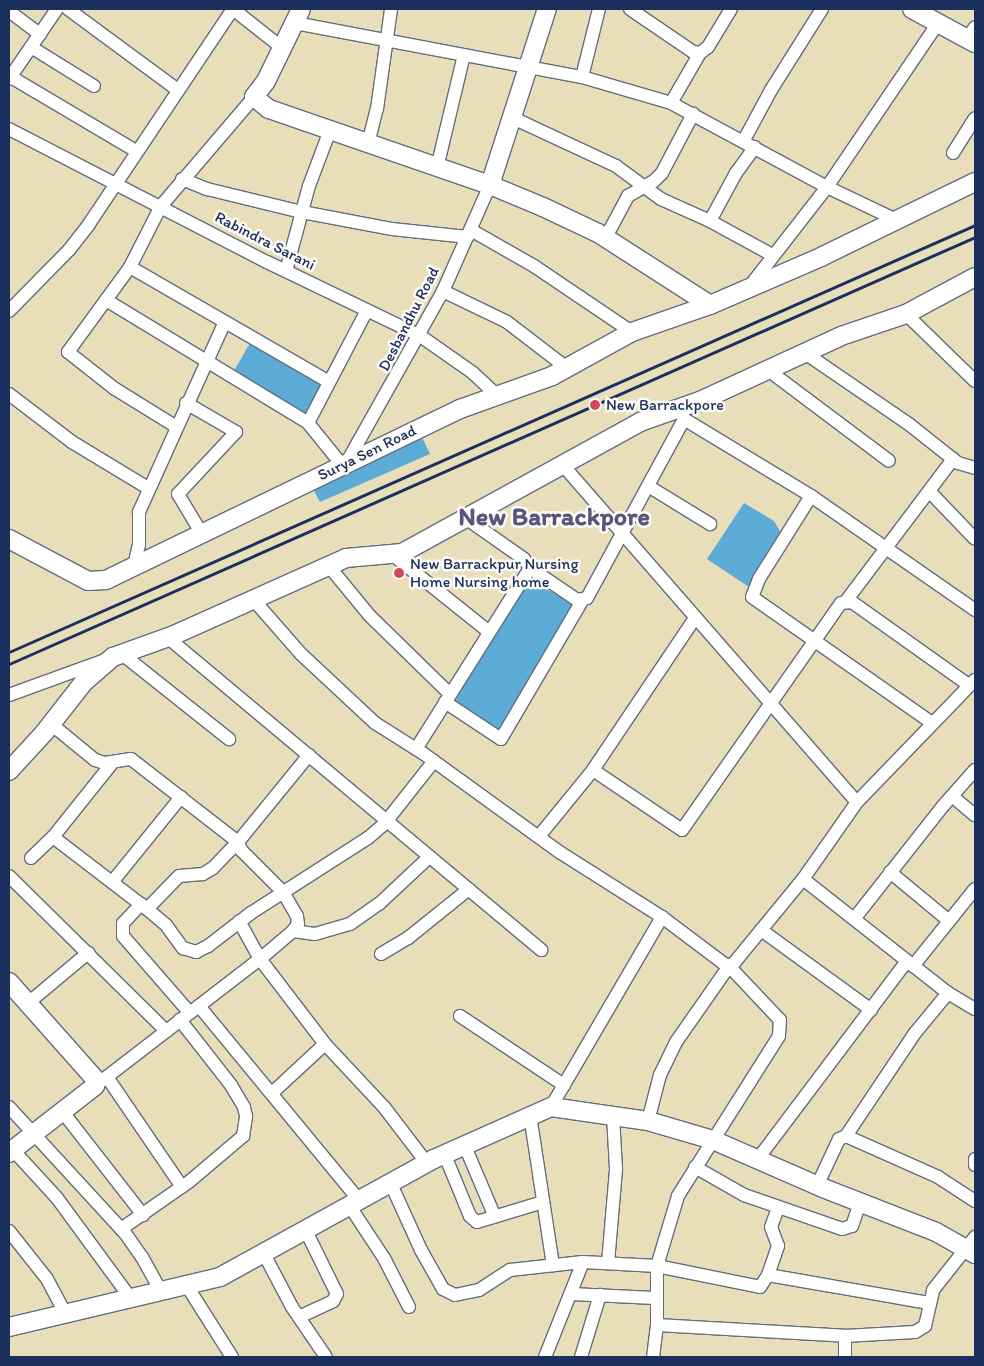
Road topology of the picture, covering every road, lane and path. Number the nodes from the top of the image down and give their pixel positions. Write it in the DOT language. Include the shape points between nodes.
graph roads {
  1 [pos="57,9"];
  2 [pos="68,9"];
  3 [pos="233,9"];
  4 [pos="391,9"];
  5 [pos="547,9"];
  6 [pos="599,9"];
  7 [pos="630,9"];
  8 [pos="730,9"];
  9 [pos="822,9"];
  10 [pos="919,10"];
  11 [pos="9,11"];
  12 [pos="298,16"];
  13 [pos="938,23"];
  14 [pos="40,34"];
  15 [pos="972,36"];
  16 [pos="385,38"];
  17 [pos="31,47"];
  18 [pos="281,47"];
  19 [pos="700,54"];
  20 [pos="464,55"];
  21 [pos="529,68"];
  22 [pos="582,77"];
  23 [pos="10,78"];
  24 [pos="94,86"];
  25 [pos="178,90"];
  26 [pos="254,97"];
  27 [pos="671,103"];
  28 [pos="693,114"];
  29 [pos="512,118"];
  30 [pos="975,118"];
  31 [pos="9,129"];
  32 [pos="330,130"];
  33 [pos="750,143"];
  34 [pos="368,144"];
  35 [pos="136,151"];
  36 [pos="953,154"];
  37 [pos="437,168"];
  38 [pos="182,179"];
  39 [pos="975,182"];
  40 [pos="116,184"];
  41 [pos="490,185"];
  42 [pos="644,186"];
  43 [pos="827,187"];
  44 [pos="161,206"];
  45 [pos="302,212"];
  46 [pos="894,219"];
  47 [pos="710,221"];
  48 [pos="470,234"];
  49 [pos="606,237"];
  50 [pos="772,255"];
  51 [pos="130,267"];
  52 [pos="286,271"];
  53 [pos="973,281"];
  54 [pos="750,286"];
  55 [pos="443,291"];
  56 [pos="106,300"];
  57 [pos="710,305"];
  58 [pos="367,310"];
  59 [pos="9,311"];
  60 [pos="906,314"];
  61 [pos="224,324"];
  62 [pos="632,332"];
  63 [pos="419,335"];
  64 [pos="805,353"];
  65 [pos="206,362"];
  66 [pos="567,368"];
  67 [pos="768,370"];
  68 [pos="975,381"];
  69 [pos="329,382"];
  70 [pos="9,394"];
  71 [pos="497,395"];
  72 [pos="186,403"];
  73 [pos="682,414"];
  74 [pos="308,423"];
  75 [pos="175,426"];
  76 [pos="953,459"];
  77 [pos="889,461"];
  78 [pos="344,464"];
  79 [pos="560,464"];
  80 [pos="975,468"];
  81 [pos="648,486"];
  82 [pos="148,488"];
  83 [pos="929,491"];
  84 [pos="811,496"];
  85 [pos="467,519"];
  86 [pos="710,524"];
  87 [pos="622,532"];
  88 [pos="202,534"];
  89 [pos="9,539"];
  90 [pos="975,539"];
  91 [pos="886,550"];
  92 [pos="393,555"];
  93 [pos="328,565"];
  94 [pos="134,566"];
  95 [pos="530,568"];
  96 [pos="252,598"];
  97 [pos="582,600"];
  98 [pos="846,601"];
  99 [pos="975,610"];
  100 [pos="695,618"];
  101 [pos="488,630"];
  102 [pos="166,637"];
  103 [pos="815,641"];
  104 [pos="118,655"];
  105 [pos="972,683"];
  106 [pos="9,695"];
  107 [pos="448,698"];
  108 [pos="770,705"];
  109 [pos="932,723"];
  110 [pos="51,724"];
  111 [pos="229,739"];
  112 [pos="416,749"];
  113 [pos="309,755"];
  114 [pos="113,762"];
  115 [pos="434,762"];
  116 [pos="593,770"];
  117 [pos="975,770"];
  118 [pos="9,771"];
  119 [pos="952,796"];
  120 [pos="181,797"];
  121 [pos="857,802"];
  122 [pos="975,815"];
  123 [pos="386,823"];
  124 [pos="540,835"];
  125 [pos="53,837"];
  126 [pos="238,842"];
  127 [pos="429,857"];
  128 [pos="31,858"];
  129 [pos="890,872"];
  130 [pos="9,876"];
  131 [pos="803,878"];
  132 [pos="113,881"];
  133 [pos="469,889"];
  134 [pos="975,889"];
  135 [pos="283,892"];
  136 [pos="144,906"];
  137 [pos="662,917"];
  138 [pos="854,919"];
  139 [pos="239,921"];
  140 [pos="949,921"];
  141 [pos="761,930"];
  142 [pos="294,932"];
  143 [pos="541,950"];
  144 [pos="88,953"];
  145 [pos="381,954"];
  146 [pos="260,959"];
  147 [pos="910,964"];
  148 [pos="729,966"];
  149 [pos="9,982"];
  150 [pos="948,993"];
  151 [pos="27,1004"];
  152 [pos="975,1009"];
  153 [pos="871,1010"];
  154 [pos="190,1013"];
  155 [pos="460,1016"];
  156 [pos="166,1031"];
  157 [pos="324,1044"];
  158 [pos="101,1082"];
  159 [pos="564,1085"];
  160 [pos="272,1093"];
  161 [pos="9,1107"];
  162 [pos="551,1107"];
  163 [pos="62,1112"];
  164 [pos="530,1115"];
  165 [pos="613,1115"];
  166 [pos="648,1121"];
  167 [pos="35,1132"];
  168 [pos="846,1136"];
  169 [pos="713,1140"];
  170 [pos="464,1144"];
  171 [pos="11,1151"];
  172 [pos="444,1153"];
  173 [pos="975,1159"];
  174 [pos="757,1160"];
  175 [pos="426,1162"];
  176 [pos="975,1165"];
  177 [pos="695,1168"];
  178 [pos="390,1182"];
  179 [pos="817,1186"];
  180 [pos="182,1187"];
  181 [pos="975,1201"];
  182 [pos="354,1202"];
  183 [pos="543,1202"];
  184 [pos="860,1203"];
  185 [pos="778,1208"];
  186 [pos="143,1215"];
  187 [pos="495,1217"];
  188 [pos="121,1228"];
  189 [pos="306,1230"];
  190 [pos="9,1231"];
  191 [pos="972,1246"];
  192 [pos="264,1254"];
  193 [pos="583,1262"];
  194 [pos="608,1263"];
  195 [pos="553,1265"];
  196 [pos="656,1266"];
  197 [pos="768,1275"];
  198 [pos="186,1286"];
  199 [pos="160,1291"];
  200 [pos="572,1294"];
  201 [pos="600,1295"];
  202 [pos="130,1296"];
  203 [pos="655,1298"];
  204 [pos="929,1303"];
  205 [pos="409,1307"];
  206 [pos="66,1314"];
  207 [pos="299,1317"];
  208 [pos="657,1325"];
  209 [pos="9,1327"];
  210 [pos="846,1336"];
  211 [pos="232,1357"];
  212 [pos="326,1357"];
  213 [pos="545,1357"];
  214 [pos="581,1357"];
  215 [pos="653,1357"];
  216 [pos="845,1357"];
  1 -- 14 [label="street"];
  2 -- 25 [label="street"];
  3 -- 18 [label="street"];
  3 -- 25 [label="street"];
  4 -- 16 [label="street"];
  5 -- 21 [label="street"];
  6 -- 22 [label="street"];
  7 -- 19 [label="street"];
  8 -- 19 [label="street" via="708,47"];
  9 -- 33 [label="street" via="771,90"];
  10 -- 13 [label="street"];
  11 -- 14 [label="street"];
  12 -- 16 [label="street"];
  12 -- 18 [label="street"];
  13 -- 15 [label="street"];
  13 -- 43 [label="street"];
  14 -- 17 [label="street"];
  16 -- 20 [label="street"];
  16 -- 34 [label="street" via="377,109"];
  17 -- 23 [label="street"];
  17 -- 24 [label="street"];
  18 -- 26 [label="street" via="266,81"];
  19 -- 27 [label="street"];
  20 -- 21 [label="street"];
  20 -- 37 [label="street"];
  21 -- 22 [label="street"];
  21 -- 29 [label="street"];
  22 -- 27 [label="street"];
  23 -- 35 [label="street"];
  25 -- 35 [label="street"];
  26 -- 32 [label="street" via="269,109"];
  26 -- 38 [label="street"];
  27 -- 28 [label="street"];
  28 -- 33 [label="street"];
  28 -- 42 [label="street" via="662,173"];
  29 -- 41 [label="street"];
  29 -- 42 [label="street" via="616,166"];
  30 -- 36 [label="street"];
  31 -- 40 [label="street, Rabindra Sarani"];
  32 -- 34 [label="street"];
  32 -- 45 [label="street"];
  33 -- 43 [label="street"];
  33 -- 47 [label="street"];
  34 -- 37 [label="street"];
  35 -- 40 [label="street"];
  37 -- 41 [label="street"];
  38 -- 44 [label="street"];
  38 -- 45 [label="street" via="207,189"];
  39 -- 46 [label="street, Surya Sen Road"];
  40 -- 44 [label="street, Rabindra Sarani"];
  40 -- 59 [label="street" via="69,250"];
  41 -- 48 [label="street, Desbandhu Road"];
  41 -- 49 [label="street"];
  42 -- 47 [label="street" via="669,203"];
  42 -- 49 [label="street" via="628,196"];
  43 -- 46 [label="street"];
  43 -- 50 [label="street"];
  44 -- 51 [label="street"];
  44 -- 52 [label="street, Rabindra Sarani"];
  45 -- 48 [label="street" via="392,229"];
  45 -- 52 [label="street"];
  46 -- 54 [label="street, Surya Sen Road" via="823,256"];
  47 -- 50 [label="street"];
  48 -- 55 [label="street, Desbandhu Road"];
  48 -- 62 [label="street" via="534,266"];
  49 -- 57 [label="street"];
  50 -- 54 [label="street"];
  51 -- 56 [label="street"];
  51 -- 61 [label="street"];
  52 -- 58 [label="street, Rabindra Sarani"];
  53 -- 60 [label="street"];
  54 -- 57 [label="street, Surya Sen Road"];
  55 -- 63 [label="street, Desbandhu Road"];
  55 -- 66 [label="street" via="506,322"];
  56 -- 65 [label="street"];
  56 -- 75 [label="street" via="68,352 115,388"];
  57 -- 62 [label="street, Surya Sen Road"];
  58 -- 63 [label="street, Rabindra Sarani"];
  58 -- 69 [label="street"];
  60 -- 64 [label="street" via="841,336"];
  60 -- 68 [label="street"];
  61 -- 65 [label="street"];
  61 -- 69 [label="street"];
  62 -- 66 [label="street, Surya Sen Road"];
  63 -- 71 [label="street, Rabindra Sarani" via="474,373"];
  63 -- 78 [label="street, Desbandhu Road"];
  64 -- 67 [label="street"];
  64 -- 76 [label="street" via="910,425"];
  65 -- 72 [label="street"];
  65 -- 74 [label="street"];
  66 -- 71 [label="street, Surya Sen Road"];
  67 -- 73 [label="street"];
  67 -- 77 [label="street"];
  69 -- 74 [label="street"];
  70 -- 82 [label="street" via="72,442"];
  71 -- 78 [label="street, Surya Sen Road" via="460,408"];
  72 -- 75 [label="street"];
  72 -- 88 [label="street" via="236,432 178,494"];
  73 -- 79 [label="street" via="640,422"];
  73 -- 81 [label="street"];
  73 -- 84 [label="street"];
  74 -- 78 [label="street"];
  75 -- 82 [label="street"];
  76 -- 80 [label="street"];
  76 -- 83 [label="street"];
  78 -- 88 [label="street, Surya Sen Road"];
  79 -- 85 [label="street"];
  79 -- 87 [label="street"];
  81 -- 86 [label="street"];
  81 -- 87 [label="street"];
  82 -- 94 [label="street" via="138,512 139,545"];
  83 -- 90 [label="street"];
  83 -- 91 [label="street"];
  84 -- 91 [label="street"];
  84 -- 103 [label="street" via="759,579 752,597"];
  85 -- 92 [label="street"];
  85 -- 95 [label="street" via="524,559"];
  87 -- 97 [label="street" via="587,598"];
  87 -- 100 [label="street"];
  88 -- 94 [label="street, Surya Sen Road"];
  89 -- 94 [label="street, Surya Sen Road" via="88,581 106,580"];
  91 -- 98 [label="street"];
  91 -- 99 [label="street"];
  92 -- 93 [label="street" via="364,555"];
  92 -- 101 [label="street"];
  93 -- 96 [label="street"];
  93 -- 107 [label="street" via="369,615"];
  95 -- 97 [label="street"];
  95 -- 101 [label="street"];
  96 -- 102 [label="street"];
  96 -- 112 [label="street" via="300,654 375,723"];
  97 -- 107 [label="street" via="501,739"];
  98 -- 103 [label="street" via="841,603"];
  98 -- 105 [label="street"];
  100 -- 108 [label="street"];
  100 -- 116 [label="street"];
  101 -- 107 [label="street"];
  102 -- 104 [label="street"];
  102 -- 113 [label="street"];
  103 -- 108 [label="street"];
  103 -- 109 [label="street"];
  104 -- 106 [label="street"];
  104 -- 110 [label="street" via="83,683"];
  104 -- 111 [label="street"];
  105 -- 109 [label="street"];
  107 -- 112 [label="street"];
  108 -- 116 [label="street" via="682,830"];
  108 -- 121 [label="street"];
  109 -- 121 [label="street"];
  110 -- 114 [label="street" via="95,760"];
  110 -- 118 [label="street"];
  112 -- 115 [label="street"];
  113 -- 123 [label="street"];
  113 -- 126 [label="street"];
  114 -- 120 [label="street" via="131,759"];
  114 -- 125 [label="street"];
  115 -- 123 [label="street"];
  115 -- 124 [label="street"];
  116 -- 124 [label="street"];
  117 -- 119 [label="street"];
  119 -- 122 [label="street"];
  119 -- 129 [label="street"];
  120 -- 126 [label="street"];
  120 -- 132 [label="street"];
  121 -- 131 [label="street"];
  123 -- 127 [label="street"];
  123 -- 135 [label="street" via="352,849"];
  124 -- 137 [label="street" via="561,853"];
  125 -- 128 [label="street"];
  125 -- 132 [label="street"];
  126 -- 135 [label="street" via="241,850"];
  126 -- 136 [label="street" via="213,868 203,874 179,876"];
  127 -- 133 [label="street"];
  127 -- 142 [label="street" via="380,904 350,924 315,934"];
  129 -- 138 [label="street"];
  129 -- 140 [label="street"];
  130 -- 144 [label="street"];
  131 -- 138 [label="street"];
  131 -- 141 [label="street"];
  132 -- 136 [label="street"];
  133 -- 143 [label="street"];
  133 -- 145 [label="street" via="408,938"];
  134 -- 140 [label="street"];
  135 -- 139 [label="street"];
  135 -- 142 [label="street" via="296,916 298,924"];
  136 -- 139 [label="street" via="188,952 208,946"];
  136 -- 154 [label="street" via="123,923 123,936"];
  137 -- 148 [label="street"];
  137 -- 159 [label="street"];
  138 -- 147 [label="street"];
  139 -- 146 [label="street"];
  140 -- 147 [label="street"];
  141 -- 148 [label="street"];
  141 -- 153 [label="street"];
  142 -- 146 [label="street"];
  144 -- 151 [label="street"];
  144 -- 156 [label="street"];
  146 -- 154 [label="street"];
  146 -- 157 [label="street"];
  147 -- 150 [label="street"];
  147 -- 153 [label="street"];
  148 -- 166 [label="street" via="676,1042 660,1075"];
  148 -- 169 [label="street" via="780,1020 781,1027 775,1042"];
  149 -- 151 [label="street"];
  150 -- 152 [label="street"];
  150 -- 168 [label="street" via="915,1033"];
  151 -- 158 [label="street"];
  153 -- 174 [label="street"];
  154 -- 156 [label="street"];
  154 -- 160 [label="street"];
  154 -- 180 [label="street" via="246,1116 240,1141"];
  155 -- 159 [label="street"];
  156 -- 158 [label="street"];
  157 -- 160 [label="street"];
  157 -- 175 [label="street" via="384,1107"];
  158 -- 163 [label="street"];
  158 -- 180 [label="street"];
  159 -- 162 [label="street"];
  160 -- 182 [label="street"];
  161 -- 167 [label="street"];
  162 -- 164 [label="street"];
  162 -- 165 [label="street"];
  163 -- 167 [label="street"];
  163 -- 186 [label="street"];
  164 -- 170 [label="street"];
  164 -- 183 [label="street"];
  165 -- 166 [label="street"];
  165 -- 194 [label="street" via="616,1169"];
  166 -- 169 [label="street"];
  167 -- 171 [label="street"];
  167 -- 188 [label="street"];
  168 -- 179 [label="street" via="839,1140"];
  168 -- 181 [label="street" via="938,1177"];
  169 -- 174 [label="street"];
  169 -- 177 [label="street"];
  170 -- 172 [label="street"];
  170 -- 187 [label="street"];
  171 -- 202 [label="street" via="56,1198"];
  172 -- 175 [label="street"];
  172 -- 187 [label="street" via="470,1216 477,1222"];
  173 -- 176 [label="street"];
  174 -- 179 [label="street"];
  175 -- 178 [label="street"];
  177 -- 185 [label="street"];
  177 -- 196 [label="street" via="678,1196"];
  178 -- 182 [label="street"];
  178 -- 195 [label="street" via="420,1250 448,1294 480,1290 510,1270"];
  179 -- 184 [label="street"];
  180 -- 186 [label="street"];
  182 -- 189 [label="street"];
  182 -- 205 [label="street"];
  183 -- 187 [label="street"];
  183 -- 195 [label="street"];
  184 -- 185 [label="street" via="852,1226 847,1230"];
  184 -- 191 [label="street"];
  185 -- 197 [label="street" via="772,1227 778,1246"];
  186 -- 188 [label="street"];
  188 -- 199 [label="street" via="142,1257"];
  189 -- 192 [label="street"];
  189 -- 207 [label="street" via="337,1294 333,1301"];
  190 -- 206 [label="street" via="47,1279"];
  191 -- 204 [label="street" via="933,1290"];
  192 -- 198 [label="street" via="220,1277"];
  192 -- 207 [label="street"];
  193 -- 194 [label="street"];
  193 -- 195 [label="street"];
  193 -- 200 [label="street"];
  194 -- 196 [label="street"];
  196 -- 197 [label="street" via="757,1288"];
  196 -- 203 [label="street"];
  197 -- 204 [label="street"];
  198 -- 199 [label="street"];
  198 -- 211 [label="street"];
  199 -- 202 [label="street"];
  200 -- 201 [label="street"];
  200 -- 213 [label="street"];
  201 -- 203 [label="street"];
  201 -- 214 [label="street"];
  202 -- 206 [label="street"];
  203 -- 208 [label="street"];
  204 -- 210 [label="street" via="925,1326 920,1330 889,1336"];
  206 -- 209 [label="street"];
  207 -- 212 [label="street"];
  208 -- 210 [label="street"];
  208 -- 215 [label="street"];
  210 -- 216 [label="street"];
}
